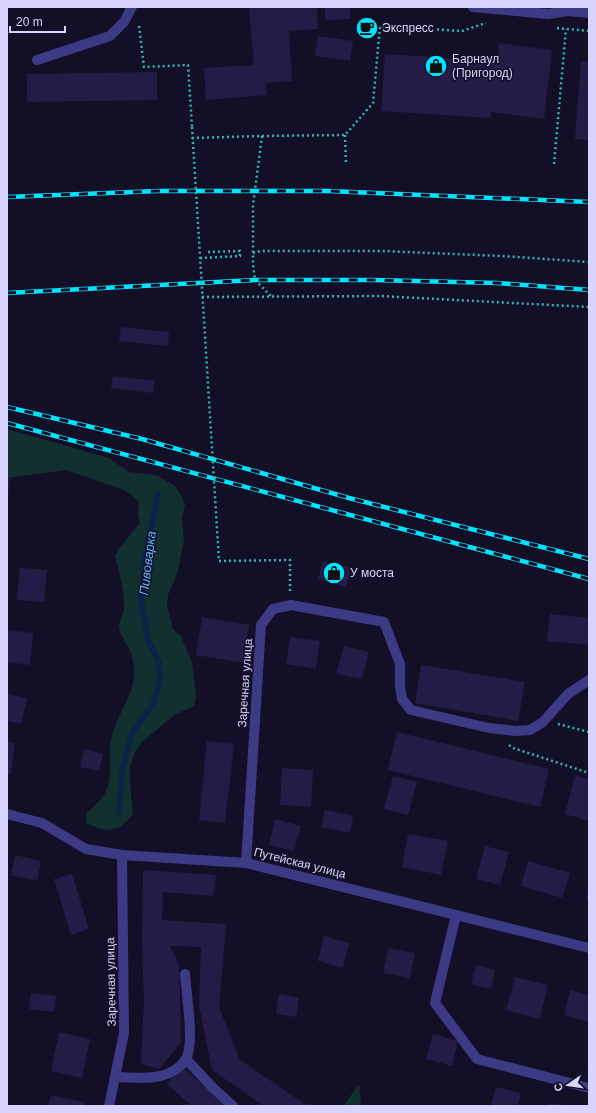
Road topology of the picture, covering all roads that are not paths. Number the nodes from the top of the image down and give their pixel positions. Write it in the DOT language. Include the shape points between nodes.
graph roads {
  1 [pos="132,7"];
  2 [pos="473,7"];
  3 [pos="589,13"];
  4 [pos="37,60"];
  5 [pos="589,680"];
  6 [pos="7,814"];
  7 [pos="122,855"];
  8 [pos="246,863"];
  9 [pos="456,915"];
  10 [pos="589,948"];
  11 [pos="185,974"];
  12 [pos="186,1059"];
  13 [pos="115,1077"];
  14 [pos="589,1088"];
  15 [pos="109,1106"];
  16 [pos="233,1106"];
  1 -- 4 [label="street" via="124,22 110,36"];
  2 -- 3 [label="street" via="548,14 568,11"];
  5 -- 8 [label="street, Заречная улица" via="568,694 543,722 530,730 489,728 412,710 402,699 400,664 384,622 291,605 273,609 261,625"];
  6 -- 7 [label="street, Путейская улица" via="42,823 86,849"];
  7 -- 8 [label="street, Путейская улица"];
  7 -- 13 [label="street, Заречная улица" via="124,1033"];
  8 -- 9 [label="street, Путейская улица"];
  9 -- 10 [label="street, Путейская улица"];
  9 -- 14 [label="street" via="435,1003 477,1059"];
  11 -- 12 [label="street" via="190,1043"];
  12 -- 13 [label="street" via="165,1075"];
  12 -- 16 [label="street"];
  13 -- 15 [label="street, Заречная улица"];
}
